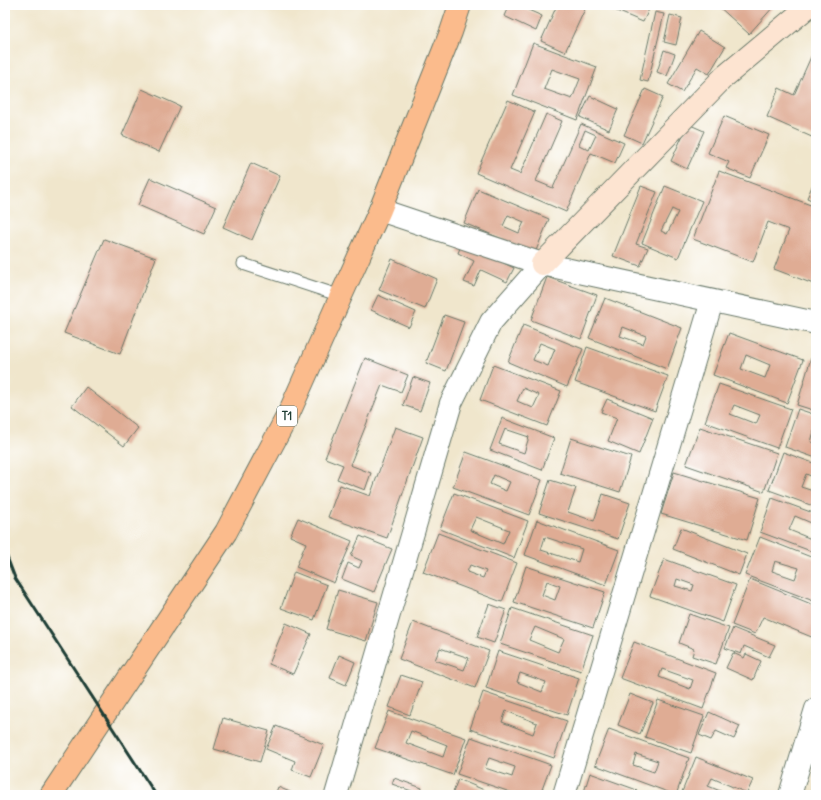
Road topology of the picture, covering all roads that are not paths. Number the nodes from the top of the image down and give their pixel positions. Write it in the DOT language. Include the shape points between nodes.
graph roads {
  1 [pos="460,5"];
  2 [pos="810,5"];
  3 [pos="380,210"];
  4 [pos="243,264"];
  5 [pos="542,264"];
  6 [pos="341,296"];
  7 [pos="712,301"];
  8 [pos="816,323"];
  9 [pos="816,709"];
  10 [pos="807,766"];
  11 [pos="51,795"];
  12 [pos="336,795"];
  13 [pos="564,795"];
  14 [pos="790,795"];
  1 -- 3 [label="highway, T1"];
  2 -- 5 [label="street" via="724,77"];
  3 -- 5 [label="street"];
  3 -- 6 [label="highway, T1"];
  4 -- 6 [label="lane"];
  5 -- 7 [label="street"];
  5 -- 12 [label="street" via="490,322 451,403"];
  6 -- 11 [label="highway, T1" via="289,413 226,532"];
  7 -- 8 [label="street"];
  7 -- 13 [label="street"];
  9 -- 10 [label="street"];
  10 -- 14 [label="street"];
}
